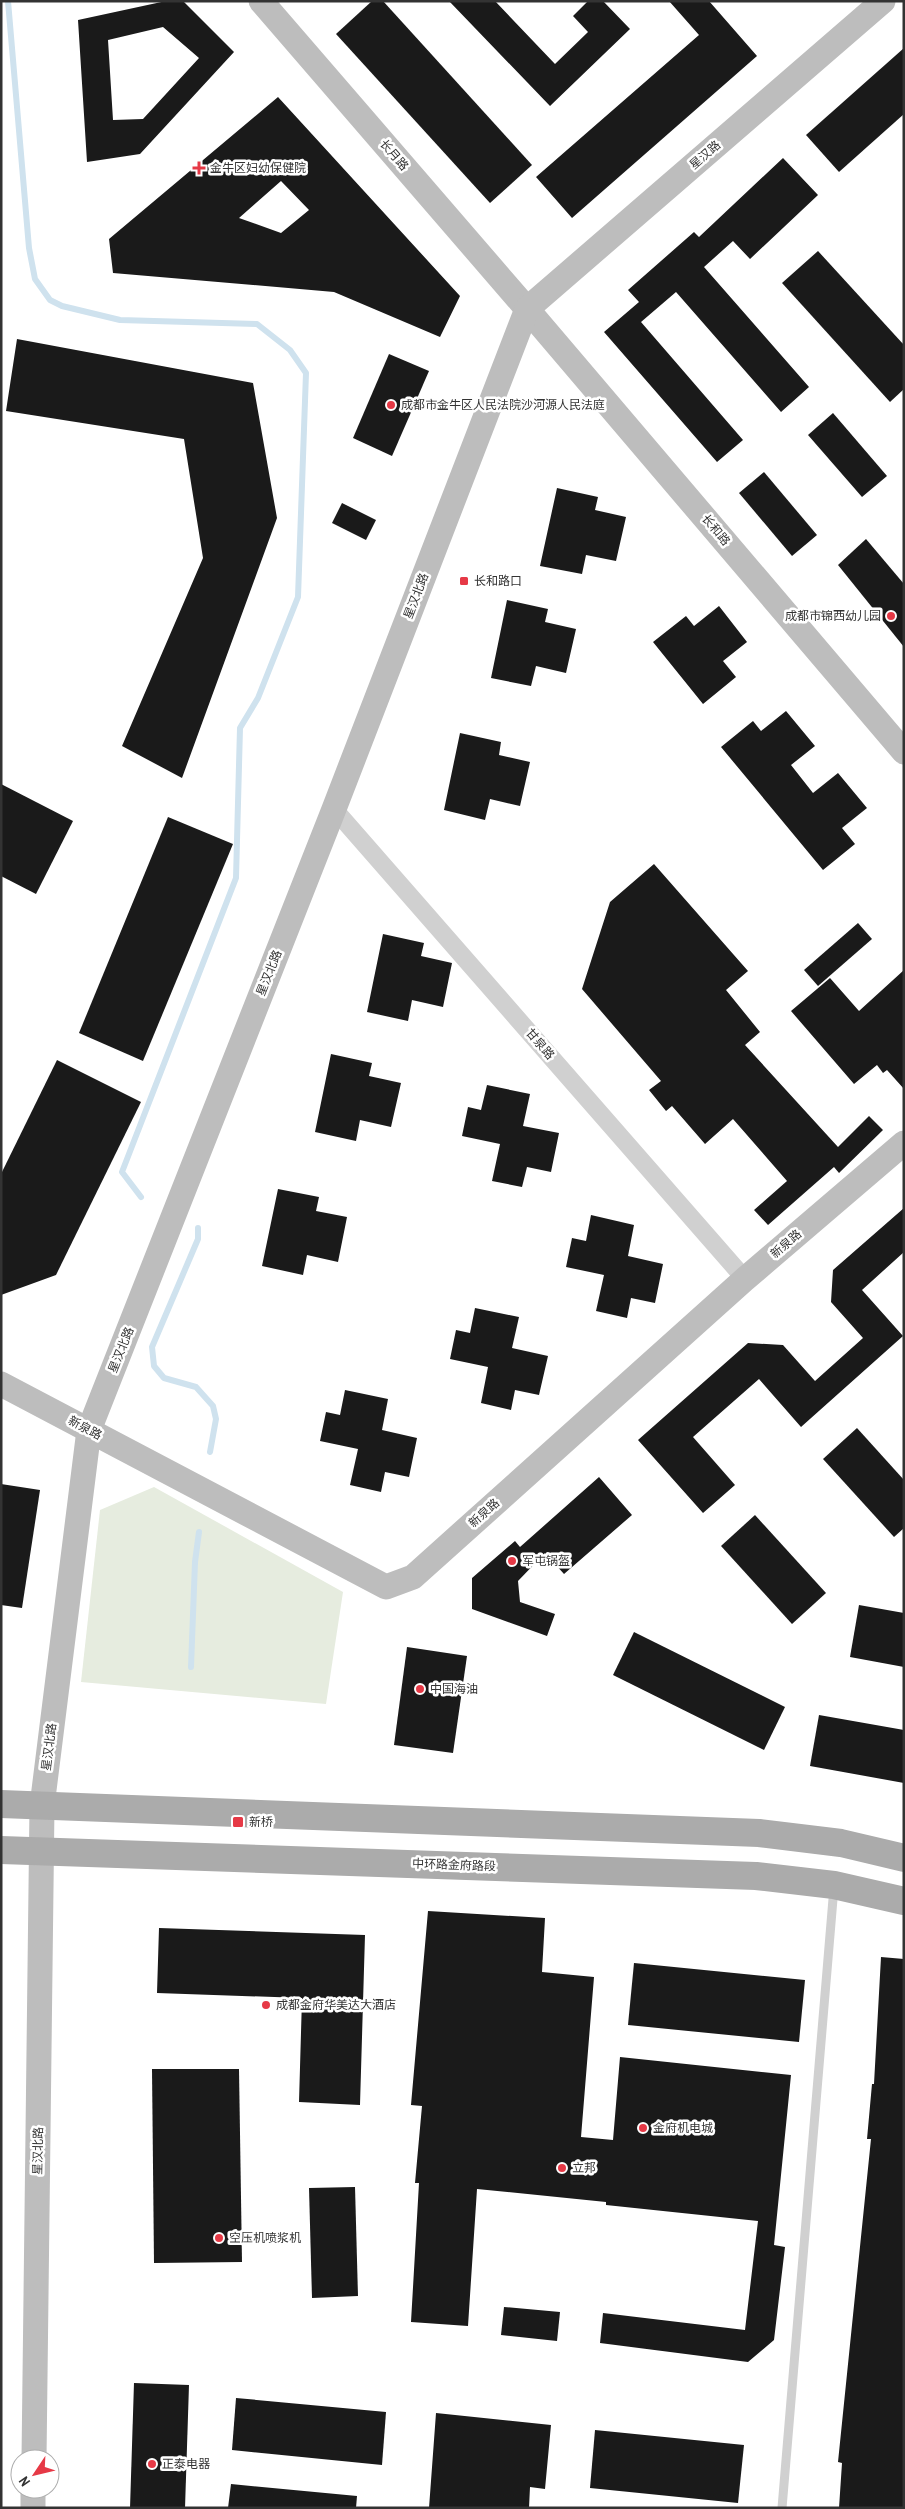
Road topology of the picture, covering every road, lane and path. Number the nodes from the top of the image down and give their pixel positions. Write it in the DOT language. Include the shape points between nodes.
graph roads {
  1 [pos="261,1"];
  2 [pos="883,1"];
  3 [pos="527,309"];
  4 [pos="904,752"];
  5 [pos="334,809"];
  6 [pos="904,1143"];
  7 [pos="745,1279"];
  8 [pos="1,1384"];
  9 [pos="89,1430"];
  10 [pos="1,1804"];
  11 [pos="42,1806"];
  12 [pos="1,1850"];
  13 [pos="42,1852"];
  14 [pos="904,1858"];
  15 [pos="834,1885"];
  16 [pos="904,1901"];
  17 [pos="34,2449"];
  18 [pos="782,2508"];
  1 -- 3 [label="street, 长月路"];
  2 -- 3 [label="street, 星汉路"];
  3 -- 4 [label="street, 长和路"];
  3 -- 5 [label="street, 星汉北路"];
  5 -- 7 [label="street, 甘泉路"];
  5 -- 9 [label="street, 星汉北路"];
  6 -- 7 [label="street, 新泉路"];
  7 -- 9 [label="street, 新泉路" via="413,1577 386,1587"];
  8 -- 9 [label="street, 新泉路"];
  9 -- 11 [label="street, 星汉北路"];
  10 -- 11 [label="main road"];
  11 -- 13 [label="street, 星汉北路"];
  11 -- 14 [label="main road" via="759,1833 841,1843"];
  12 -- 13 [label="main road, 中环路金府路段"];
  13 -- 15 [label="main road, 中环路金府路段" via="756,1876"];
  13 -- 17 [label="street, 星汉北路"];
  15 -- 16 [label="main road, 中环路金府路段"];
  15 -- 18 [label="lane"];
}
